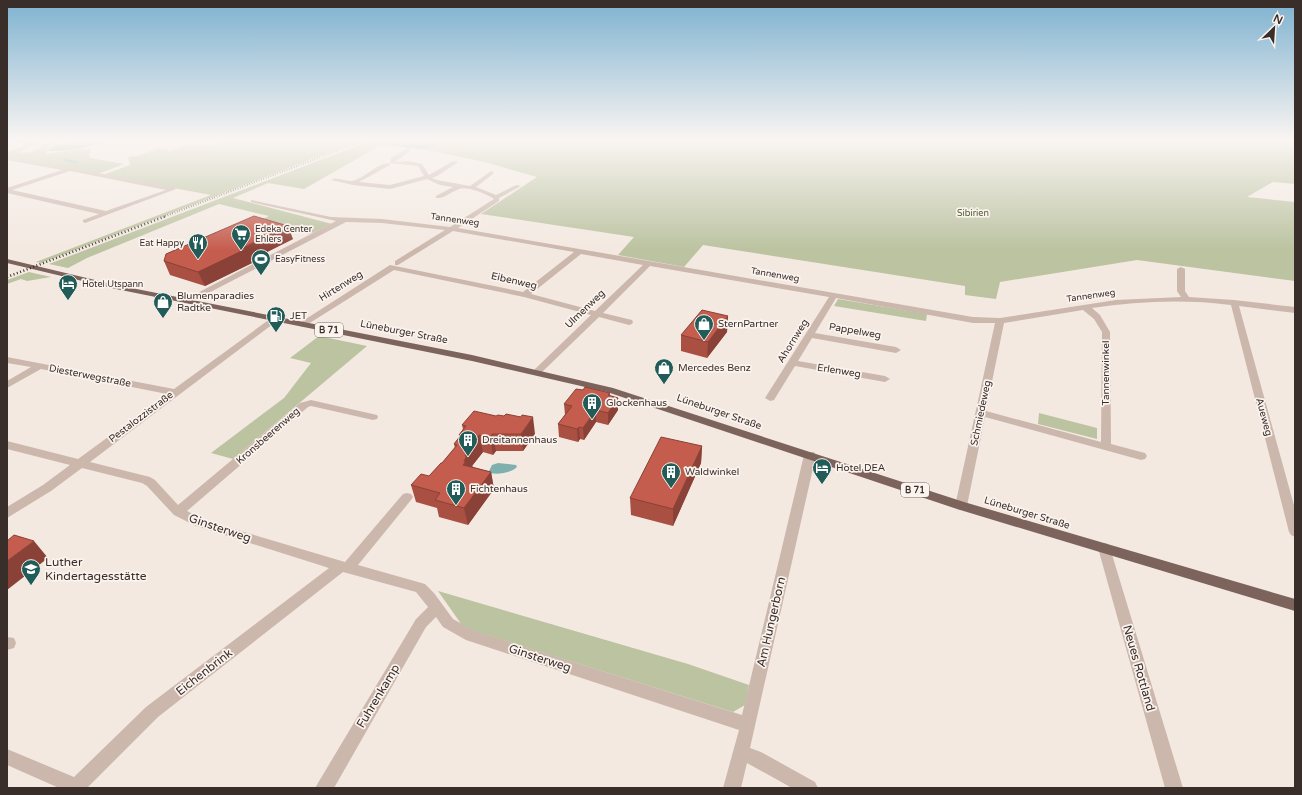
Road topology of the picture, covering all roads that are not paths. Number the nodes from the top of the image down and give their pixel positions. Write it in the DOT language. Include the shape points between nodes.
graph roads {
  1 [pos="50,176"];
  2 [pos="103,176"];
  3 [pos="365,176"];
  4 [pos="431,176"];
  5 [pos="487,176"];
  6 [pos="427,177"];
  7 [pos="334,180"];
  8 [pos="353,183"];
  9 [pos="518,186"];
  10 [pos="458,187"];
  11 [pos="471,188"];
  12 [pos="7,190"];
  13 [pos="438,197"];
  14 [pos="496,197"];
  15 [pos="253,201"];
  16 [pos="105,213"];
  17 [pos="344,220"];
  18 [pos="85,221"];
  19 [pos="453,229"];
  20 [pos="580,251"];
  21 [pos="7,261"];
  22 [pos="649,262"];
  23 [pos="396,265"];
  24 [pos="1181,269"];
  25 [pos="525,295"];
  26 [pos="834,296"];
  27 [pos="1186,299"];
  28 [pos="186,301"];
  29 [pos="1234,302"];
  30 [pos="1085,307"];
  31 [pos="1295,310"];
  32 [pos="597,313"];
  33 [pos="274,319"];
  34 [pos="1000,321"];
  35 [pos="629,322"];
  36 [pos="302,324"];
  37 [pos="810,335"];
  38 [pos="896,350"];
  39 [pos="7,360"];
  40 [pos="792,363"];
  41 [pos="40,366"];
  42 [pos="537,372"];
  43 [pos="885,379"];
  44 [pos="7,385"];
  45 [pos="174,392"];
  46 [pos="770,398"];
  47 [pos="981,413"];
  48 [pos="373,417"];
  49 [pos="7,445"];
  50 [pos="1106,447"];
  51 [pos="810,455"];
  52 [pos="1141,456"];
  53 [pos="81,463"];
  54 [pos="407,497"];
  55 [pos="961,506"];
  56 [pos="178,512"];
  57 [pos="7,513"];
  58 [pos="1295,532"];
  59 [pos="1104,548"];
  60 [pos="344,567"];
  61 [pos="1295,605"];
  62 [pos="437,607"];
  63 [pos="748,725"];
  64 [pos="741,753"];
  65 [pos="7,757"];
  66 [pos="75,787"];
  67 [pos="324,788"];
  68 [pos="732,788"];
  69 [pos="810,788"];
  70 [pos="1174,788"];
  1 -- 12 [label="street"];
  2 -- 16 [label="street" via="174,189"];
  3 -- 8 [label="street"];
  4 -- 6 [label="street"];
  5 -- 11 [label="street"];
  6 -- 8 [label="street" via="390,187"];
  6 -- 10 [label="street"];
  7 -- 8 [label="street"];
  9 -- 14 [label="street, Hirtenweg"];
  10 -- 11 [label="street"];
  10 -- 13 [label="street"];
  11 -- 14 [label="street"];
  12 -- 16 [label="street"];
  14 -- 19 [label="street, Hirtenweg" via="495,202"];
  15 -- 17 [label="street, Tannenweg" via="323,218"];
  16 -- 18 [label="street"];
  17 -- 19 [label="street, Tannenweg"];
  17 -- 28 [label="street"];
  19 -- 20 [label="street, Tannenweg"];
  19 -- 23 [label="street, Hirtenweg"];
  20 -- 22 [label="street, Tannenweg"];
  20 -- 25 [label="street"];
  21 -- 28 [label="main road, Lüneburger Straße / B 71"];
  22 -- 26 [label="street, Tannenweg"];
  22 -- 32 [label="street, Ulmenweg"];
  23 -- 25 [label="street, Eibenweg"];
  23 -- 36 [label="street, Hirtenweg"];
  24 -- 27 [label="street" via="1181,291"];
  25 -- 32 [label="street, Eibenweg"];
  26 -- 34 [label="street, Tannenweg" via="973,320"];
  26 -- 37 [label="street, Ahornweg"];
  27 -- 29 [label="street, Tannenweg"];
  27 -- 30 [label="street, Tannenweg" via="1128,301"];
  28 -- 33 [label="main road, Lüneburger Straße / B 71"];
  29 -- 31 [label="street, Tannenweg"];
  29 -- 58 [label="street, Aueweg"];
  30 -- 34 [label="street, Tannenweg"];
  30 -- 50 [label="street, Tannenwinkel" via="1097,317 1106,332"];
  32 -- 35 [label="street, Eibenweg"];
  32 -- 42 [label="street, Ulmenweg"];
  33 -- 36 [label="main road, Lüneburger Straße / B 71"];
  33 -- 45 [label="street, Pestalozzistraße"];
  34 -- 47 [label="street, Schmiedeweg"];
  36 -- 42 [label="main road, Lüneburger Straße / B 71"];
  37 -- 38 [label="street, Pappelweg"];
  37 -- 40 [label="street, Ahornweg"];
  39 -- 41 [label="street, Diesterwegstraße"];
  40 -- 43 [label="street, Erlenweg"];
  40 -- 46 [label="street, Ahornweg"];
  41 -- 44 [label="street"];
  41 -- 45 [label="street, Diesterwegstraße"];
  42 -- 51 [label="main road, Lüneburger Straße / B 71" via="604,388"];
  45 -- 53 [label="street, Pestalozzistraße"];
  47 -- 50 [label="street"];
  47 -- 55 [label="street, Schmiedeweg"];
  48 -- 56 [label="street, Kronsbeerenweg" via="311,403 304,405"];
  49 -- 53 [label="street, Ginsterweg"];
  50 -- 52 [label="street"];
  51 -- 55 [label="main road, Lüneburger Straße / B 71"];
  51 -- 63 [label="street, Am Hungerborn"];
  53 -- 56 [label="street, Ginsterweg" via="146,480"];
  53 -- 57 [label="street, Pestalozzistraße"];
  54 -- 60 [label="street"];
  55 -- 59 [label="main road, Lüneburger Straße / B 71"];
  56 -- 60 [label="street, Ginsterweg" via="200,523"];
  59 -- 61 [label="main road, Lüneburger Straße / B 71"];
  59 -- 70 [label="street, Neues Rottland"];
  60 -- 62 [label="street, Ginsterweg" via="420,588"];
  60 -- 66 [label="street, Eichenbrink" via="152,712"];
  62 -- 63 [label="street, Ginsterweg" via="448,623 471,636"];
  62 -- 67 [label="street, Fuhrenkamp" via="421,623"];
  63 -- 64 [label="street, Am Hungerborn"];
  64 -- 68 [label="street, Am Hungerborn"];
  64 -- 69 [label="street"];
  65 -- 66 [label="street"];
}
